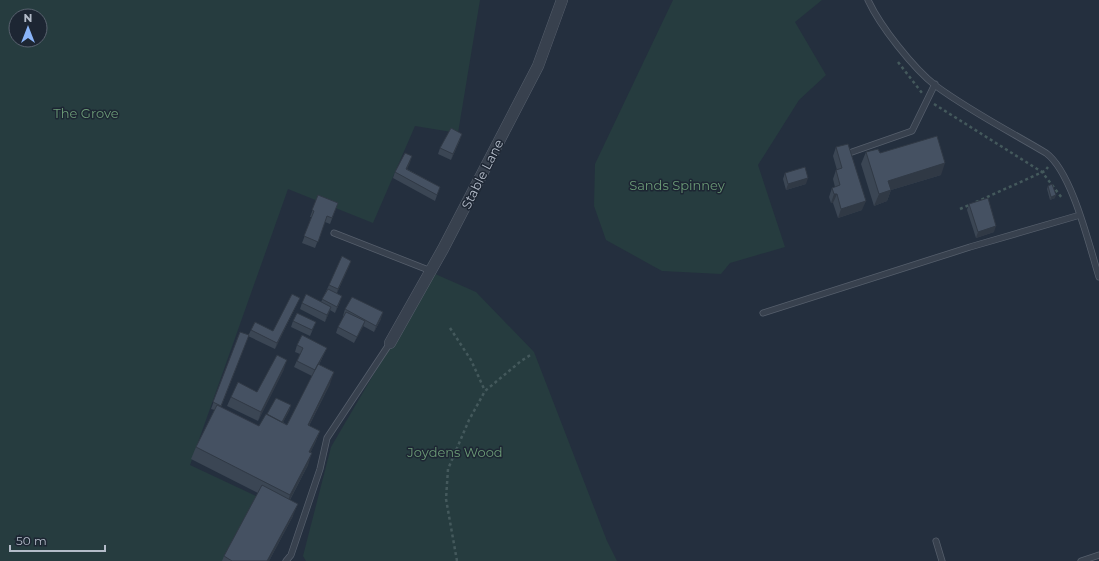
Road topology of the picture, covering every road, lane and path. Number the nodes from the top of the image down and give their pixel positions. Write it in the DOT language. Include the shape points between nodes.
graph roads {
  1 [pos="562,0"];
  2 [pos="868,0"];
  3 [pos="935,84"];
  4 [pos="852,152"];
  5 [pos="1049,165"];
  6 [pos="960,209"];
  7 [pos="1080,215"];
  8 [pos="334,233"];
  9 [pos="431,271"];
  10 [pos="1099,277"];
  11 [pos="763,313"];
  12 [pos="450,328"];
  13 [pos="390,343"];
  14 [pos="532,354"];
  15 [pos="485,391"];
  16 [pos="936,541"];
  17 [pos="1099,555"];
  18 [pos="286,561"];
  19 [pos="457,561"];
  20 [pos="942,561"];
  21 [pos="1080,561"];
  1 -- 9 [label="street, Stable Lane" via="538,66"];
  2 -- 3 [label="lane" via="897,44"];
  3 -- 4 [label="lane" via="912,131"];
  3 -- 7 [label="lane" via="1052,158 1062,172"];
  5 -- 6 [label="path" via="1045,171"];
  7 -- 10 [label="lane"];
  7 -- 11 [label="lane"];
  8 -- 9 [label="lane"];
  9 -- 13 [label="street, Stable Lane"];
  12 -- 15 [label="path" via="471,360"];
  13 -- 18 [label="lane" via="327,438 320,469 291,555"];
  14 -- 15 [label="path"];
  15 -- 19 [label="path" via="469,420 448,469 446,499"];
  16 -- 20 [label="lane"];
  17 -- 21 [label="lane"];
}
